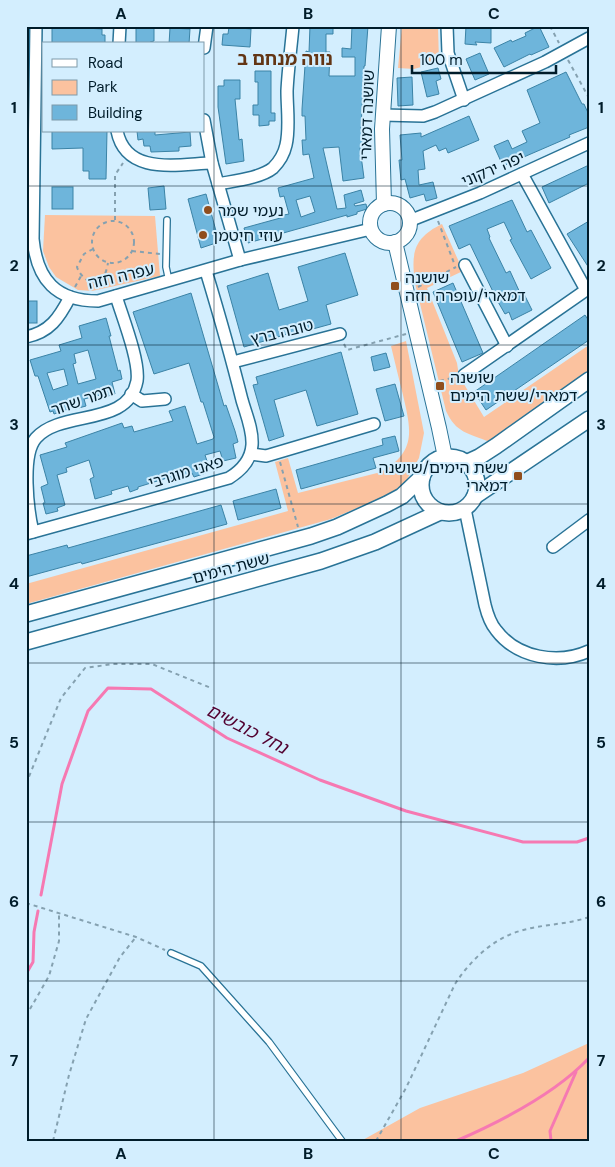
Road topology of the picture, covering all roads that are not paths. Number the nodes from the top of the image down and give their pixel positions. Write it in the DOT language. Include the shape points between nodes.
graph roads {
  1 [pos="36,26"];
  2 [pos="120,26"];
  3 [pos="207,26"];
  4 [pos="293,26"];
  5 [pos="389,26"];
  6 [pos="447,26"];
  7 [pos="589,38"];
  8 [pos="119,42"];
  9 [pos="205,42"];
  10 [pos="30,90"];
  11 [pos="464,100"];
  12 [pos="383,115"];
  13 [pos="205,125"];
  14 [pos="117,132"];
  15 [pos="589,143"];
  16 [pos="212,163"];
  17 [pos="522,174"];
  18 [pos="218,184"];
  19 [pos="384,204"];
  20 [pos="166,220"];
  21 [pos="409,222"];
  22 [pos="370,229"];
  23 [pos="395,242"];
  24 [pos="240,260"];
  25 [pos="465,265"];
  26 [pos="206,270"];
  27 [pos="169,281"];
  28 [pos="587,289"];
  29 [pos="116,296"];
  30 [pos="70,297"];
  31 [pos="340,334"];
  32 [pos="26,337"];
  33 [pos="507,346"];
  34 [pos="233,362"];
  35 [pos="464,375"];
  36 [pos="589,380"];
  37 [pos="132,394"];
  38 [pos="165,399"];
  39 [pos="589,419"];
  40 [pos="374,424"];
  41 [pos="251,454"];
  42 [pos="445,457"];
  43 [pos="466,462"];
  44 [pos="422,477"];
  45 [pos="475,496"];
  46 [pos="465,509"];
  47 [pos="440,512"];
  48 [pos="589,520"];
  49 [pos="30,533"];
  50 [pos="552,547"];
  51 [pos="26,614"];
  52 [pos="26,642"];
  53 [pos="589,651"];
  54 [pos="171,953"];
  55 [pos="342,1141"];
  1 -- 10 [label="street, עפרה חזה"];
  2 -- 8 [label="street"];
  3 -- 9 [label="street"];
  4 -- 18 [label="street" via="283,154 278,163 263,174"];
  5 -- 12 [label="street, שושנה דמארי"];
  6 -- 11 [label="street" via="448,53"];
  7 -- 11 [label="street"];
  10 -- 30 [label="street, עפרה חזה" via="34,257 47,282"];
  11 -- 12 [label="street" via="423,116"];
  12 -- 19 [label="street, שושנה דמארי"];
  13 -- 16 [label="street"];
  14 -- 16 [label="street" via="121,145 130,154 151,165"];
  15 -- 17 [label="street, יפה ירקוני"];
  16 -- 18 [label="street"];
  17 -- 21 [label="street, יפה ירקוני"];
  17 -- 28 [label="street"];
  18 -- 24 [label="street"];
  19 -- 21 [label="street" via="401,207"];
  19 -- 22 [label="street" via="371,216"];
  20 -- 27 [label="lane"];
  21 -- 23 [label="street" via="406,234"];
  22 -- 23 [label="street" via="383,242"];
  22 -- 24 [label="street, עפרה חזה"];
  23 -- 42 [label="street"];
  24 -- 26 [label="street, עפרה חזה"];
  25 -- 33 [label="street"];
  26 -- 27 [label="street, עפרה חזה"];
  26 -- 34 [label="street, טובה ברץ"];
  27 -- 29 [label="street, עפרה חזה"];
  28 -- 33 [label="street"];
  29 -- 30 [label="street, עפרה חזה" via="98,301"];
  29 -- 37 [label="street, תמר שחר" via="137,366"];
  30 -- 32 [label="street" via="50,326 38,335"];
  31 -- 34 [label="street, טובה ברץ"];
  33 -- 35 [label="street"];
  34 -- 41 [label="street, טובה ברץ" via="252,438"];
  36 -- 43 [label="main road" via="496,446"];
  37 -- 38 [label="street" via="142,401"];
  37 -- 49 [label="street, תמר שחר" via="114,410 57,426 35,439 27,461"];
  39 -- 45 [label="main road"];
  40 -- 41 [label="street" via="266,456"];
  41 -- 49 [label="street, פאני מוגרבי" via="242,468 229,478"];
  42 -- 43 [label="main road"];
  42 -- 44 [label="main road" via="430,464"];
  43 -- 45 [label="main road" via="476,478"];
  44 -- 47 [label="main road" via="420,486 426,502"];
  44 -- 51 [label="main road, ששת הימים" via="402,496 337,527"];
  45 -- 46 [label="main road"];
  46 -- 47 [label="main road" via="457,513"];
  46 -- 53 [label="street" via="484,605 496,630 534,655 571,658"];
  47 -- 52 [label="main road, ששת הימים" via="375,542 321,561"];
  48 -- 50 [label="street"];
  54 -- 55 [label="lane" via="201,966 269,1042"];
}
